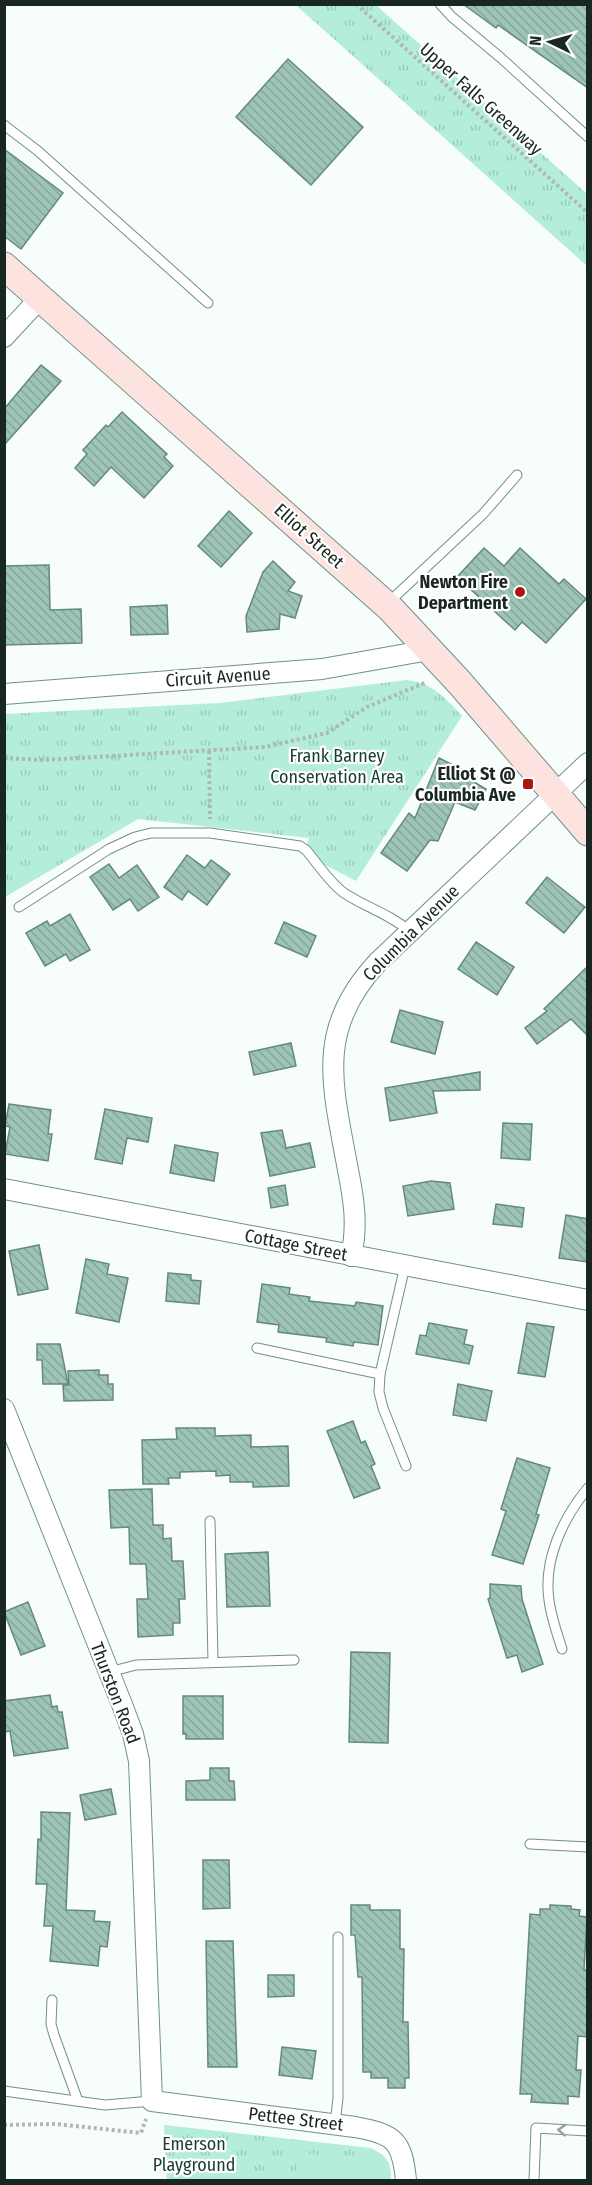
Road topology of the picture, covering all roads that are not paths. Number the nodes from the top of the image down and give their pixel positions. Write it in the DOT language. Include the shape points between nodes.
graph roads {
  1 [pos="440,4"];
  2 [pos="4,125"];
  3 [pos="588,137"];
  4 [pos="4,266"];
  5 [pos="40,297"];
  6 [pos="208,303"];
  7 [pos="4,337"];
  8 [pos="518,475"];
  9 [pos="386,605"];
  10 [pos="429,650"];
  11 [pos="4,694"];
  12 [pos="588,763"];
  13 [pos="554,795"];
  14 [pos="588,832"];
  15 [pos="19,907"];
  16 [pos="409,931"];
  17 [pos="4,1189"];
  18 [pos="351,1256"];
  19 [pos="405,1266"];
  20 [pos="588,1300"];
  21 [pos="258,1348"];
  22 [pos="380,1374"];
  23 [pos="4,1409"];
  24 [pos="406,1466"];
  25 [pos="588,1488"];
  26 [pos="210,1521"];
  27 [pos="562,1650"];
  28 [pos="294,1660"];
  29 [pos="213,1662"];
  30 [pos="108,1672"];
  31 [pos="530,1844"];
  32 [pos="588,1847"];
  33 [pos="338,1937"];
  34 [pos="52,2000"];
  35 [pos="4,2091"];
  36 [pos="78,2101"];
  37 [pos="152,2101"];
  38 [pos="335,2124"];
  39 [pos="588,2131"];
  40 [pos="406,2181"];
  41 [pos="534,2181"];
  1 -- 3 [label="lane"];
  2 -- 6 [label="lane"];
  4 -- 5 [label="street, Elliot Street"];
  5 -- 7 [label="street"];
  5 -- 9 [label="street, Elliot Street"];
  8 -- 9 [label="lane" via="483,514"];
  9 -- 10 [label="street, Elliot Street"];
  10 -- 11 [label="street, Circuit Avenue" via="321,669"];
  10 -- 13 [label="street, Elliot Street"];
  12 -- 13 [label="street, Columbia Avenue"];
  13 -- 14 [label="street, Elliot Street"];
  13 -- 16 [label="street, Columbia Avenue"];
  15 -- 16 [label="lane" via="109,849 135,837 168,832 210,833 300,846 336,886"];
  16 -- 18 [label="street, Columbia Avenue" via="354,990 336,1038 334,1088 356,1217"];
  17 -- 18 [label="street, Cottage Street"];
  18 -- 19 [label="street, Cottage Street"];
  19 -- 20 [label="street, Cottage Street"];
  19 -- 22 [label="lane"];
  21 -- 22 [label="lane"];
  22 -- 24 [label="lane" via="382,1408"];
  23 -- 30 [label="street, Thurston Road"];
  25 -- 27 [label="lane" via="565,1521 549,1574 549,1599"];
  26 -- 29 [label="lane"];
  28 -- 29 [label="lane"];
  29 -- 30 [label="lane" via="136,1665"];
  30 -- 37 [label="street, Thurston Road" via="133,1734 139,1761"];
  31 -- 32 [label="lane"];
  33 -- 38 [label="lane"];
  34 -- 36 [label="lane" via="51,2024"];
  35 -- 36 [label="lane"];
  36 -- 37 [label="lane" via="118,2105"];
  37 -- 38 [label="street, Pettee Street"];
  38 -- 40 [label="street, Pettee Street" via="374,2130 393,2139 402,2154"];
  39 -- 41 [label="lane, one-way" via="536,2128"];
}
